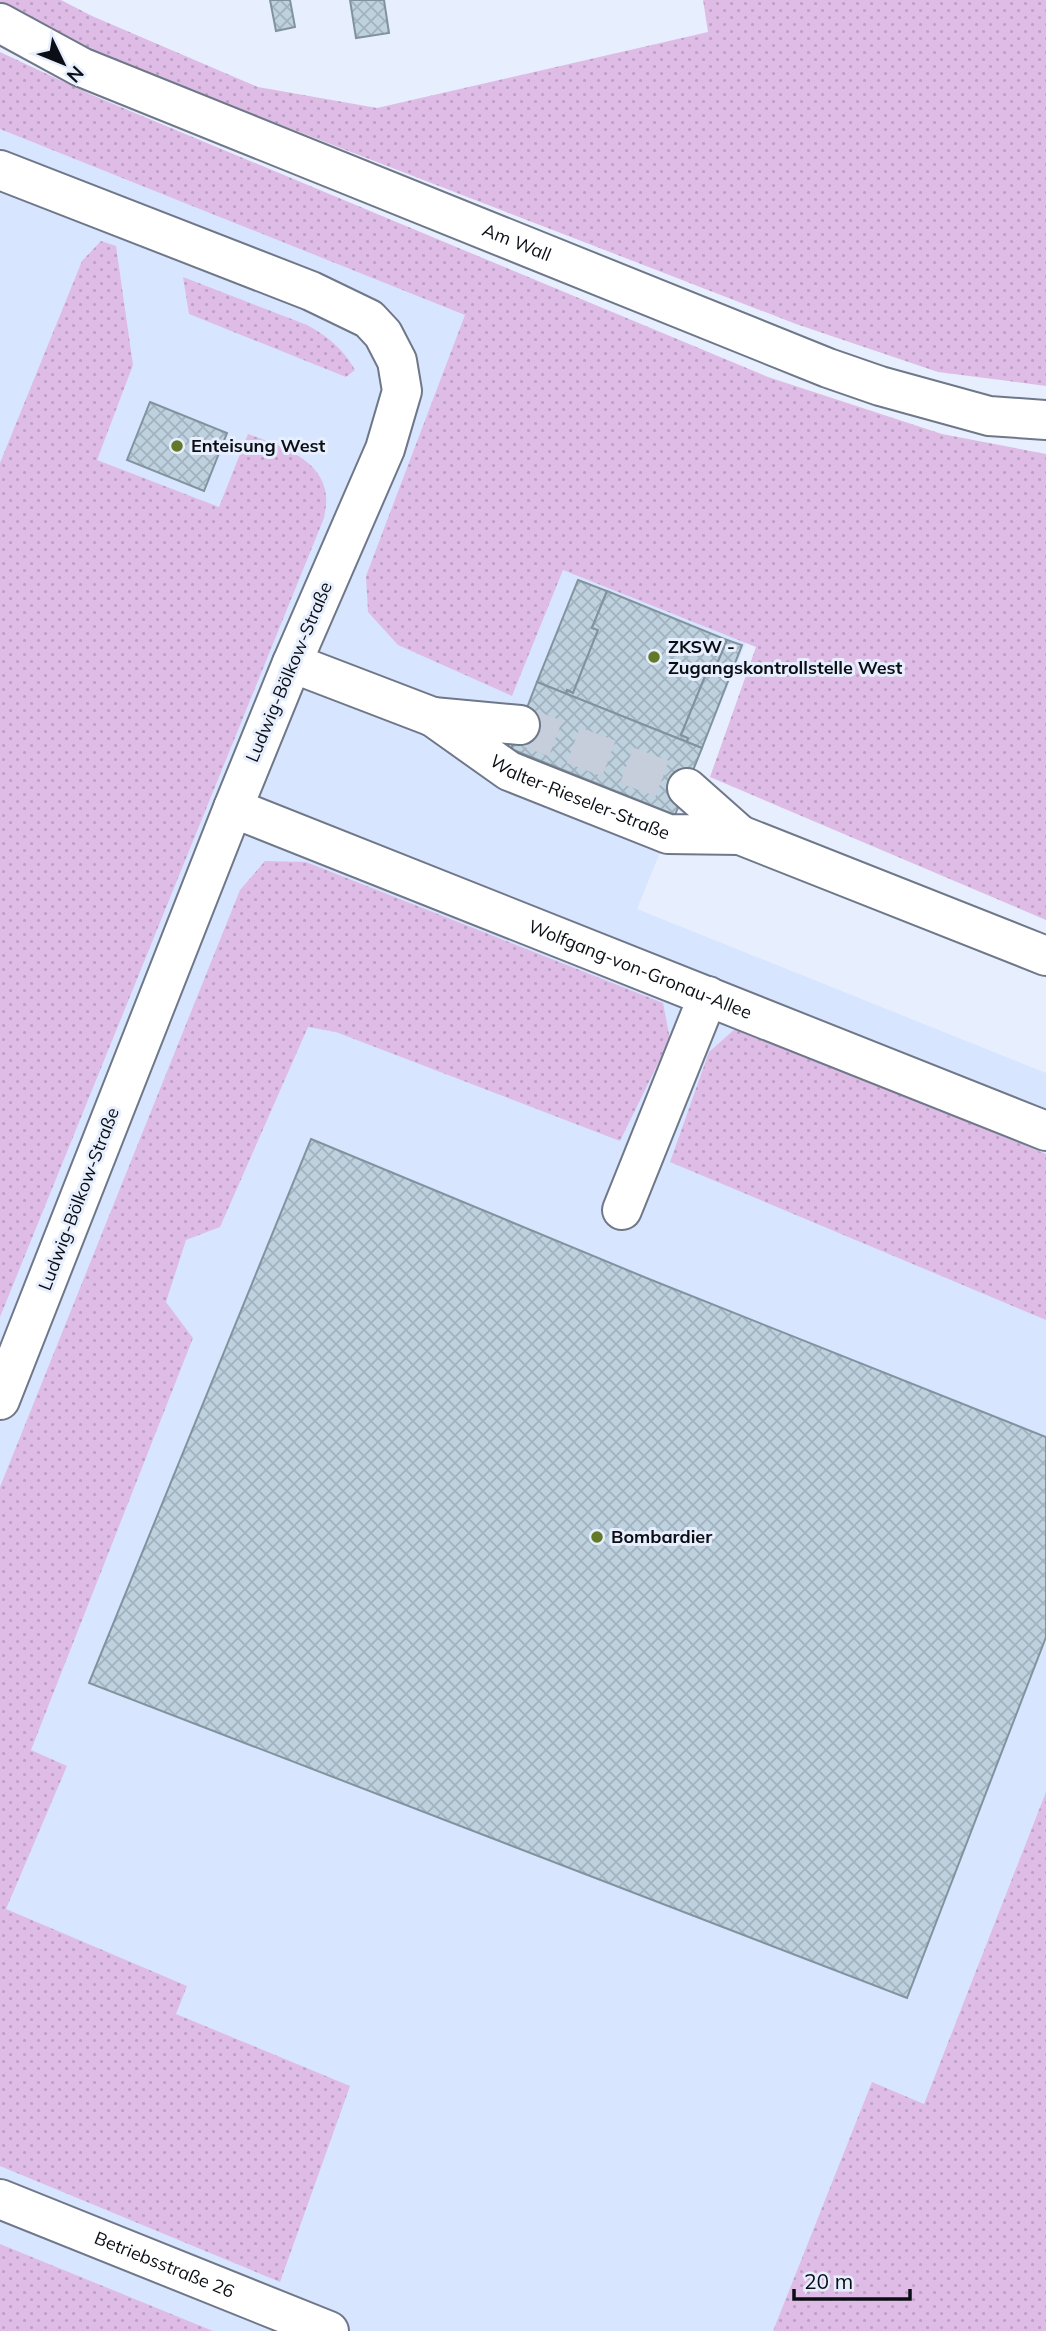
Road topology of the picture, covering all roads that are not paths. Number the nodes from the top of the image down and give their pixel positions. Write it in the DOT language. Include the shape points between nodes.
graph roads {
  1 [pos="0,23"];
  2 [pos="0,170"];
  3 [pos="1046,420"];
  4 [pos="292,663"];
  5 [pos="433,717"];
  6 [pos="520,725"];
  7 [pos="687,788"];
  8 [pos="233,808"];
  9 [pos="740,835"];
  10 [pos="1046,956"];
  11 [pos="708,996"];
  12 [pos="1046,1131"];
  13 [pos="622,1210"];
  14 [pos="0,1400"];
  15 [pos="0,2199"];
  16 [pos="329,2331"];
  1 -- 3 [label="street, Am Wall" via="80,67 828,368 977,413"];
  2 -- 4 [label="street, Ludwig-Bölkow-Straße" via="311,292 369,319 383,334 397,361 402,391 385,449"];
  4 -- 5 [label="street, Walter-Rieseler-Straße"];
  4 -- 8 [label="street, Ludwig-Bölkow-Straße"];
  5 -- 6 [label="street, Walter-Rieseler-Straße"];
  5 -- 9 [label="street, Walter-Rieseler-Straße" via="509,771 668,834"];
  7 -- 9 [label="street, Walter-Rieseler-Straße"];
  8 -- 11 [label="street, Wolfgang-von-Gronau-Allee"];
  8 -- 14 [label="street, Ludwig-Bölkow-Straße"];
  9 -- 10 [label="street, Walter-Rieseler-Straße"];
  11 -- 12 [label="street, Wolfgang-von-Gronau-Allee"];
  11 -- 13 [label="street"];
  15 -- 16 [label="street, Betriebsstraße 26"];
}
